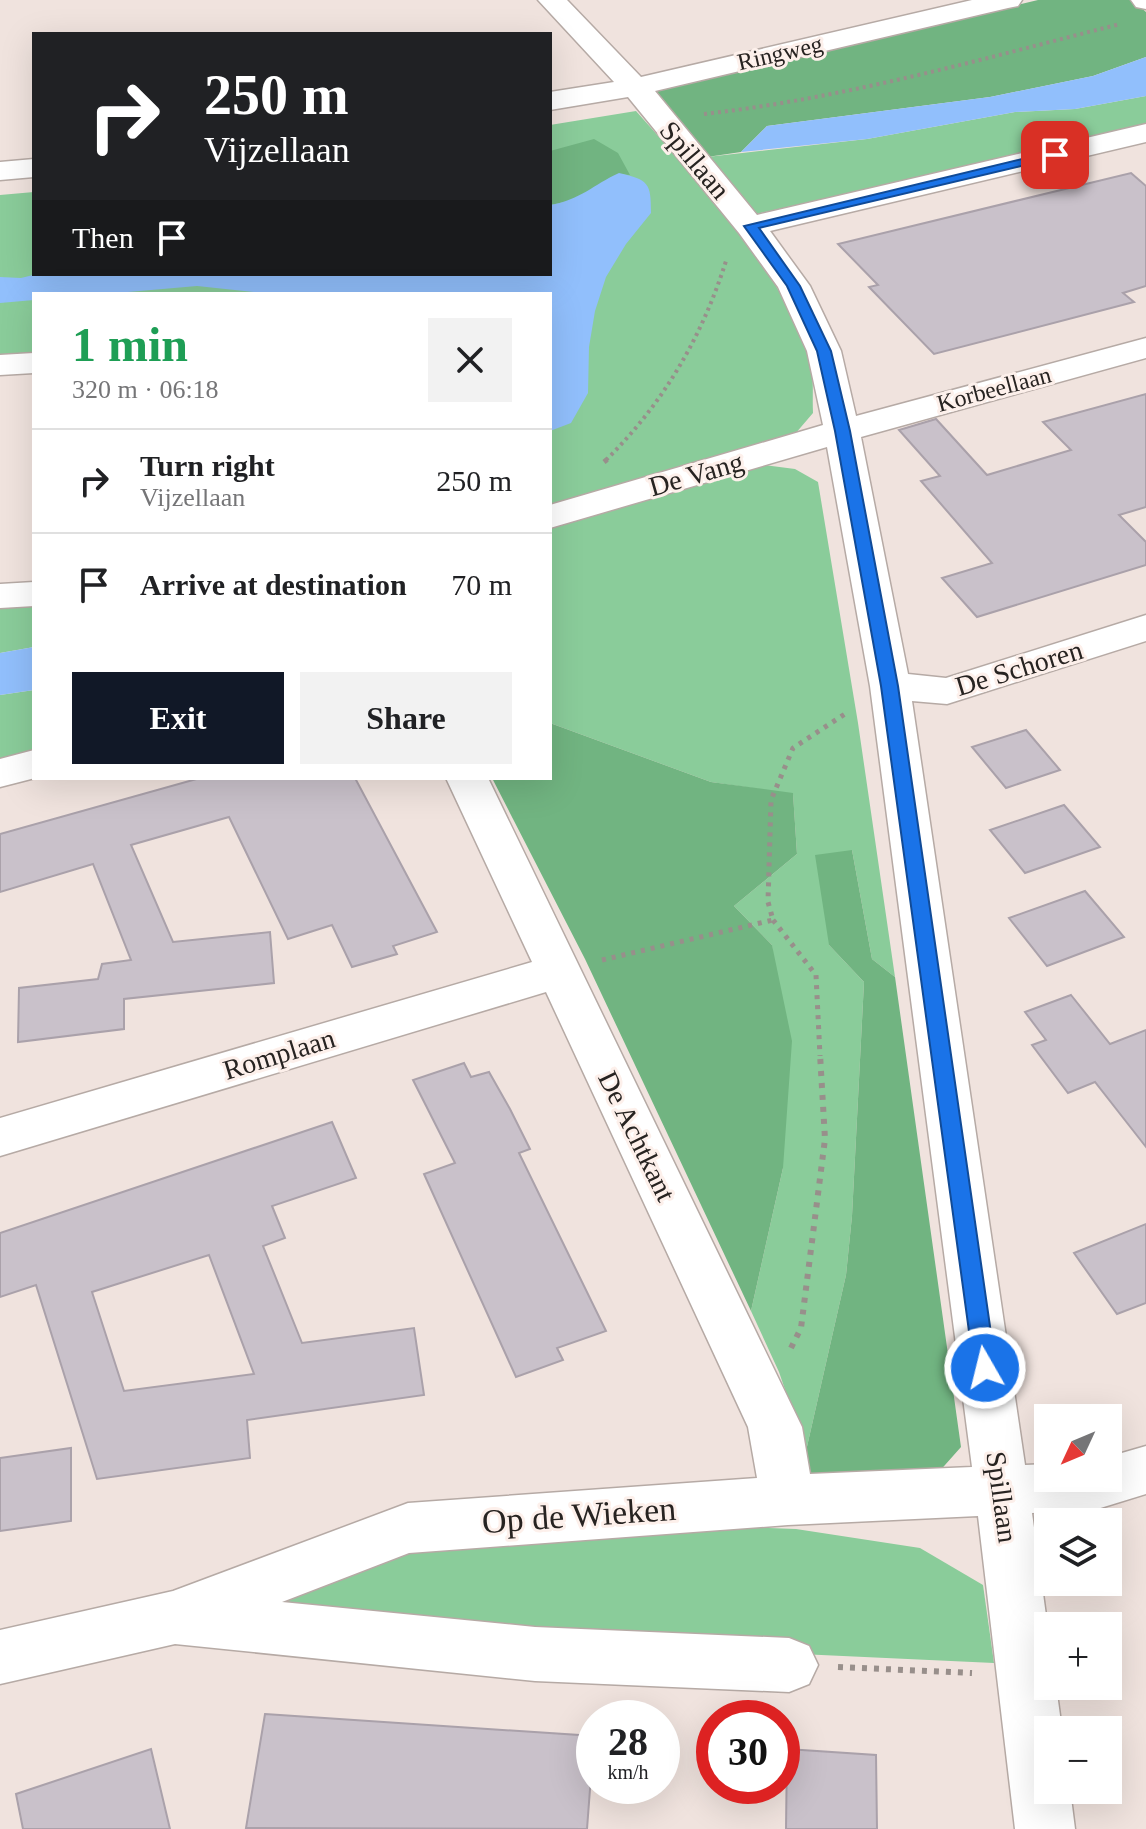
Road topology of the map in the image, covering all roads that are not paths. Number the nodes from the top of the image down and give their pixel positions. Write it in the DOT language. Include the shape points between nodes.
graph roads {
  1 [pos="552,0"];
  2 [pos="1008,0"];
  3 [pos="552,101"];
  4 [pos="647,102"];
  5 [pos="1146,133"];
  6 [pos="32,168"];
  7 [pos="0,171"];
  8 [pos="745,220"];
  9 [pos="1146,348"];
  10 [pos="32,363"];
  11 [pos="0,365"];
  12 [pos="842,431"];
  13 [pos="552,516"];
  14 [pos="32,594"];
  15 [pos="0,596"];
  16 [pos="1146,628"];
  17 [pos="890,686"];
  18 [pos="32,765"];
  19 [pos="0,773"];
  20 [pos="468,780"];
  21 [pos="558,971"];
  22 [pos="0,1137"];
  23 [pos="1146,1470"];
  24 [pos="1002,1492"];
  25 [pos="788,1500"];
  26 [pos="173,1618"];
  27 [pos="0,1657"];
  28 [pos="789,1665"];
  29 [pos="1045,1829"];
  1 -- 4 [label="street, Spillaan"];
  2 -- 4 [label="street, Ringweg"];
  3 -- 4 [label="street, Ringweg"];
  4 -- 8 [label="street, Spillaan"];
  5 -- 8 [label="street"];
  6 -- 7 [label="street"];
  8 -- 12 [label="street, Spillaan" via="794,286 824,351"];
  9 -- 12 [label="street, Korbeellaan"];
  10 -- 11 [label="street"];
  12 -- 13 [label="street, De Vang"];
  12 -- 17 [label="street, Spillaan"];
  14 -- 15 [label="street"];
  16 -- 17 [label="street, De Schoren" via="947,691"];
  17 -- 24 [label="street, Spillaan"];
  18 -- 19 [label="street"];
  20 -- 21 [label="street, De Achtkant"];
  21 -- 22 [label="street, Romplaan"];
  21 -- 25 [label="street, De Achtkant" via="775,1427"];
  23 -- 24 [label="street, Op de Wieken" via="1094,1486"];
  24 -- 25 [label="street, Op de Wieken"];
  24 -- 29 [label="street, Spillaan"];
  25 -- 26 [label="street, Op de Wieken" via="408,1528"];
  26 -- 27 [label="street, Op de Wieken"];
  26 -- 28 [label="street, Op de Wieken" via="535,1654"];
}
